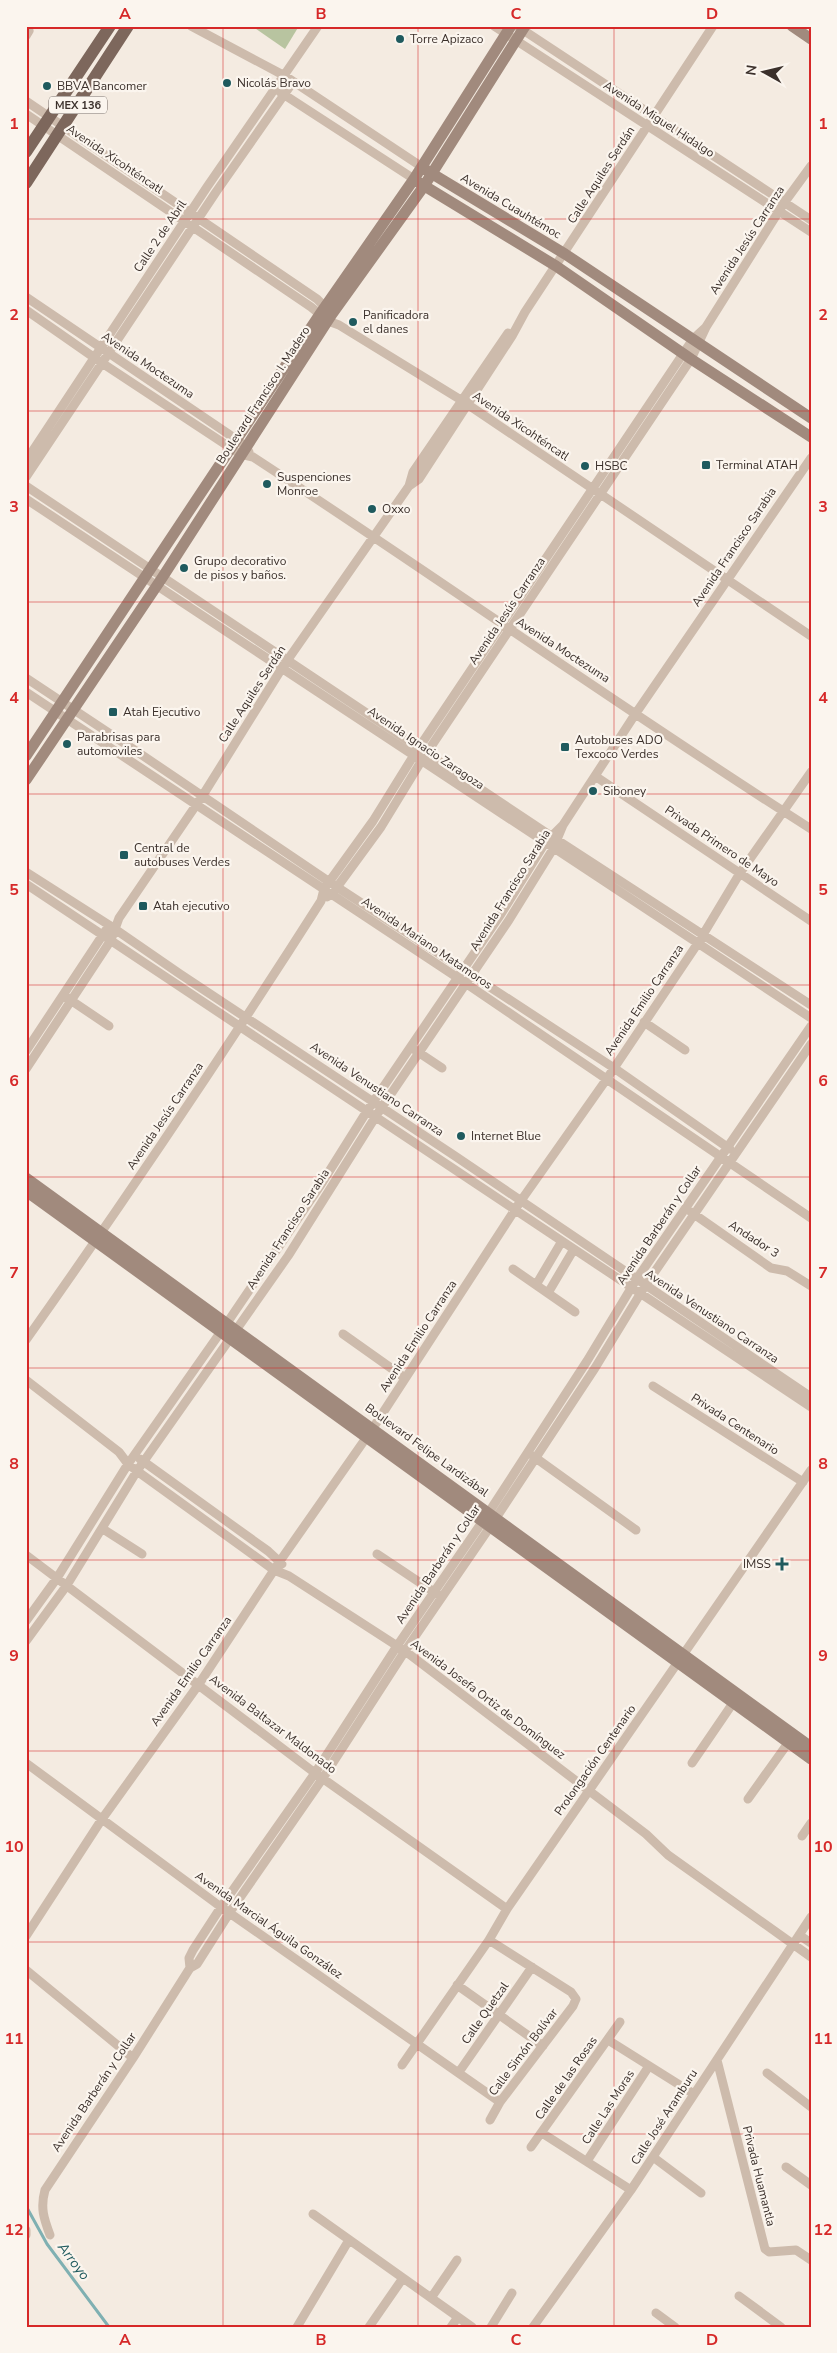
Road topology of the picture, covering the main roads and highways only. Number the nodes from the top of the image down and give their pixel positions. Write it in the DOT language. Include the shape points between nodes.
graph roads {
  1 [pos="110,26"];
  2 [pos="128,26"];
  3 [pos="522,28"];
  4 [pos="798,28"];
  5 [pos="508,30"];
  6 [pos="811,38"];
  7 [pos="26,152"];
  8 [pos="427,171"];
  9 [pos="414,179"];
  10 [pos="26,183"];
  11 [pos="424,186"];
  12 [pos="329,316"];
  13 [pos="811,418"];
  14 [pos="811,437"];
  15 [pos="238,447"];
  16 [pos="26,756"];
  17 [pos="26,780"];
  18 [pos="28,1186"];
  19 [pos="680,1659"];
  20 [pos="781,1731"];
  21 [pos="811,1747"];
  22 [pos="811,1759"];
  1 -- 7 [label="main road, MEX 136"];
  2 -- 10 [label="main road, MEX 136"];
  3 -- 8 [label="main road, Boulevard Francisco I. Madero"];
  4 -- 6 [label="main road"];
  5 -- 8 [label="main road, Boulevard Francisco I. Madero"];
  8 -- 9 [label="main road, Boulevard Francisco I. Madero"];
  8 -- 11 [label="main road, Boulevard Francisco I. Madero"];
  8 -- 13 [label="main road, Avenida Cuauhtémoc" via="564,254"];
  9 -- 11 [label="main road"];
  9 -- 12 [label="main road, Boulevard Francisco I. Madero"];
  11 -- 12 [label="main road, Boulevard Francisco I. Madero"];
  11 -- 14 [label="main road" via="556,266"];
  12 -- 15 [label="main road, Boulevard Francisco I. Madero"];
  15 -- 16 [label="main road, Boulevard Francisco I. Madero"];
  15 -- 17 [label="main road, Boulevard Francisco I. Madero" via="159,582"];
  18 -- 19 [label="main road, Boulevard Felipe Lardizábal"];
  19 -- 20 [label="main road, Boulevard Felipe Lardizábal"];
  19 -- 20 [label="main road, Boulevard Felipe Lardizábal" via="733,1703"];
  20 -- 21 [label="main road, Boulevard Felipe Lardizábal"];
  20 -- 22 [label="main road, Boulevard Felipe Lardizábal" via="788,1743"];
}
